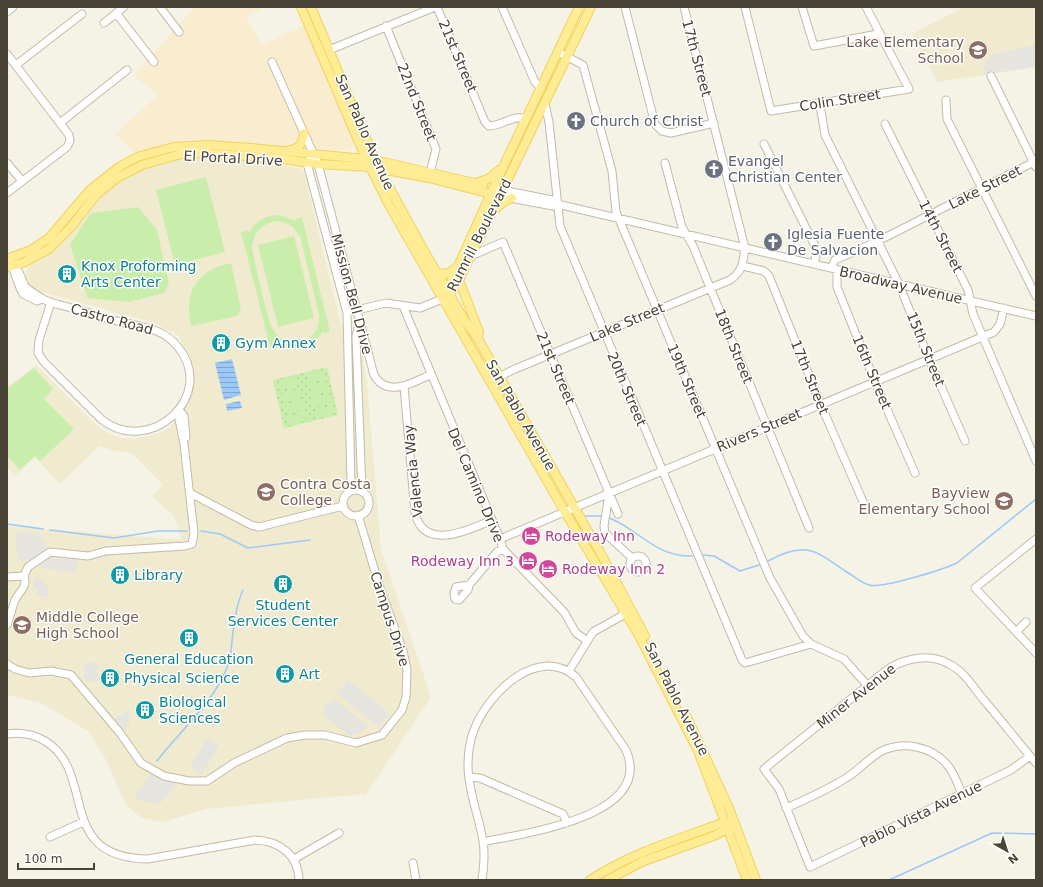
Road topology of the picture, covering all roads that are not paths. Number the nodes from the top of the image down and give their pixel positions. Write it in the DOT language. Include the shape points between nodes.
graph roads {
  1 [pos="13,7"];
  2 [pos="124,7"];
  3 [pos="160,7"];
  4 [pos="302,7"];
  5 [pos="311,7"];
  6 [pos="436,7"];
  7 [pos="502,7"];
  8 [pos="579,7"];
  9 [pos="591,7"];
  10 [pos="625,7"];
  11 [pos="684,7"];
  12 [pos="745,7"];
  13 [pos="802,7"];
  14 [pos="866,7"];
  15 [pos="7,12"];
  16 [pos="116,13"];
  17 [pos="82,14"];
  18 [pos="104,23"];
  19 [pos="386,26"];
  20 [pos="179,32"];
  21 [pos="312,33"];
  22 [pos="878,34"];
  23 [pos="329,50"];
  24 [pos="558,52"];
  25 [pos="7,54"];
  26 [pos="567,56"];
  27 [pos="154,62"];
  28 [pos="272,62"];
  29 [pos="325,63"];
  30 [pos="16,65"];
  31 [pos="128,70"];
  32 [pos="991,76"];
  33 [pos="344,85"];
  34 [pos="540,87"];
  35 [pos="946,100"];
  36 [pos="545,104"];
  37 [pos="820,105"];
  38 [pos="540,114"];
  39 [pos="526,119"];
  40 [pos="60,123"];
  41 [pos="714,123"];
  42 [pos="885,124"];
  43 [pos="304,132"];
  44 [pos="359,141"];
  45 [pos="764,144"];
  46 [pos="288,151"];
  47 [pos="312,153"];
  48 [pos="348,156"];
  49 [pos="366,159"];
  50 [pos="375,160"];
  51 [pos="7,163"];
  52 [pos="307,163"];
  53 [pos="665,163"];
  54 [pos="318,164"];
  55 [pos="1035,164"];
  56 [pos="350,165"];
  57 [pos="504,165"];
  58 [pos="370,168"];
  59 [pos="379,169"];
  60 [pos="398,172"];
  61 [pos="430,175"];
  62 [pos="22,182"];
  63 [pos="474,183"];
  64 [pos="385,187"];
  65 [pos="982,188"];
  66 [pos="492,190"];
  67 [pos="7,193"];
  68 [pos="501,193"];
  69 [pos="512,198"];
  70 [pos="556,204"];
  71 [pos="491,213"];
  72 [pos="930,215"];
  73 [pos="620,220"];
  74 [pos="688,235"];
  75 [pos="878,241"];
  76 [pos="745,248"];
  77 [pos="471,256"];
  78 [pos="11,264"];
  79 [pos="814,264"];
  80 [pos="457,266"];
  81 [pos="743,266"];
  82 [pos="834,269"];
  83 [pos="437,273"];
  84 [pos="460,280"];
  85 [pos="900,284"];
  86 [pos="711,288"];
  87 [pos="449,293"];
  88 [pos="1036,296"];
  89 [pos="442,299"];
  90 [pos="970,300"];
  91 [pos="51,302"];
  92 [pos="403,306"];
  93 [pos="1004,308"];
  94 [pos="357,310"];
  95 [pos="657,310"];
  96 [pos="347,313"];
  97 [pos="1036,316"];
  98 [pos="359,322"];
  99 [pos="603,332"];
  100 [pos="983,337"];
  101 [pos="478,339"];
  102 [pos="550,354"];
  103 [pos="929,359"];
  104 [pos="430,375"];
  105 [pos="499,377"];
  106 [pos="490,381"];
  107 [pos="875,382"];
  108 [pos="404,386"];
  109 [pos="820,405"];
  110 [pos="179,410"];
  111 [pos="767,427"];
  112 [pos="965,441"];
  113 [pos="715,449"];
  114 [pos="1036,461"];
  115 [pos="663,471"];
  116 [pos="915,473"];
  117 [pos="362,491"];
  118 [pos="190,492"];
  119 [pos="349,492"];
  120 [pos="609,494"];
  121 [pos="864,504"];
  122 [pos="343,506"];
  123 [pos="575,508"];
  124 [pos="565,512"];
  125 [pos="618,514"];
  126 [pos="358,515"];
  127 [pos="492,520"];
  128 [pos="809,528"];
  129 [pos="500,539"];
  130 [pos="1036,539"];
  131 [pos="503,549"];
  132 [pos="632,558"];
  133 [pos="24,576"];
  134 [pos="7,577"];
  135 [pos="469,585"];
  136 [pos="627,613"];
  137 [pos="1026,622"];
  138 [pos="7,625"];
  139 [pos="1016,632"];
  140 [pos="586,640"];
  141 [pos="811,644"];
  142 [pos="1036,653"];
  143 [pos="7,664"];
  144 [pos="569,670"];
  145 [pos="867,685"];
  146 [pos="7,734"];
  147 [pos="1030,756"];
  148 [pos="1036,763"];
  149 [pos="469,777"];
  150 [pos="962,794"];
  151 [pos="786,808"];
  152 [pos="83,822"];
  153 [pos="568,823"];
  154 [pos="735,823"];
  155 [pos="727,826"];
  156 [pos="339,833"];
  157 [pos="50,838"];
  158 [pos="484,842"];
  159 [pos="294,860"];
  160 [pos="412,863"];
  161 [pos="299,880"];
  162 [pos="416,880"];
  163 [pos="482,880"];
  164 [pos="590,880"];
  165 [pos="608,880"];
  166 [pos="747,880"];
  167 [pos="756,880"];
  1 -- 15 [label="street"];
  2 -- 16 [label="street"];
  3 -- 20 [label="street"];
  4 -- 21 [label="main road, San Pablo Avenue"];
  5 -- 23 [label="main road, San Pablo Avenue"];
  6 -- 19 [label="street"];
  6 -- 39 [label="street, 21st Street" via="485,122 489,126 518,117"];
  7 -- 34 [label="street" via="535,82"];
  8 -- 24 [label="main road, Rumrill Boulevard"];
  9 -- 26 [label="main road, Rumrill Boulevard"];
  10 -- 41 [label="street" via="655,124 662,131 671,133"];
  11 -- 41 [label="street, 17th Street"];
  12 -- 37 [label="street, Colin Street" via="771,111"];
  13 -- 22 [label="street" via="814,46"];
  14 -- 22 [label="street"];
  16 -- 18 [label="street"];
  16 -- 27 [label="street"];
  17 -- 30 [label="street"];
  19 -- 23 [label="street"];
  19 -- 61 [label="street, 22nd Street" via="436,149"];
  21 -- 23 [label="main road" via="321,38 324,47"];
  21 -- 29 [label="main road, San Pablo Avenue"];
  22 -- 37 [label="street, Colin Street" via="908,89"];
  23 -- 33 [label="main road, San Pablo Avenue"];
  24 -- 26 [label="street, 19th Street"];
  24 -- 34 [label="main road, Rumrill Boulevard"];
  25 -- 30 [label="street"];
  26 -- 36 [label="main road, Rumrill Boulevard"];
  26 -- 73 [label="street, 19th Street" via="579,62 585,70 612,170 616,212"];
  28 -- 43 [label="street, Mission Bell Drive"];
  29 -- 33 [label="main road" via="331,65 339,83"];
  29 -- 44 [label="main road, San Pablo Avenue"];
  30 -- 40 [label="street"];
  31 -- 40 [label="street"];
  32 -- 55 [label="street"];
  33 -- 50 [label="main road, San Pablo Avenue"];
  34 -- 38 [label="main road" via="544,93 538,107"];
  34 -- 39 [label="main road, Rumrill Boulevard"];
  35 -- 65 [label="street" via="947,119"];
  36 -- 38 [label="main road, Rumrill Boulevard"];
  36 -- 70 [label="street, 20th Street" via="549,122"];
  37 -- 75 [label="street, 15th Street" via="825,135"];
  38 -- 68 [label="main road, Rumrill Boulevard"];
  39 -- 57 [label="main road, Rumrill Boulevard"];
  40 -- 62 [label="street" via="69,135 67,147"];
  41 -- 76 [label="street, 17th Street"];
  42 -- 72 [label="street, 14th Street"];
  43 -- 46 [label="main road" via="302,143"];
  43 -- 47 [label="street, Mission Bell Drive"];
  44 -- 48 [label="main road" via="357,150"];
  44 -- 49 [label="main road, San Pablo Avenue"];
  45 -- 79 [label="street" via="815,246"];
  46 -- 47 [label="main road, El Portal Drive"];
  46 -- 78 [label="main road, El Portal Drive" via="189,145 137,157 109,174 89,191 49,238"];
  47 -- 48 [label="main road, El Portal Drive"];
  47 -- 52 [label="street"];
  47 -- 54 [label="street, Mission Bell Drive"];
  48 -- 49 [label="main road, El Portal Drive"];
  49 -- 50 [label="main road, El Portal Drive"];
  49 -- 58 [label="main road, San Pablo Avenue"];
  50 -- 59 [label="main road, San Pablo Avenue"];
  50 -- 61 [label="main road, Broadway Avenue"];
  51 -- 62 [label="street"];
  52 -- 54 [label="main road, El Portal Drive"];
  52 -- 78 [label="main road, El Portal Drive" via="202,153 157,159 117,178 96,195 57,242 37,256"];
  52 -- 96 [label="street, Mission Bell Drive"];
  53 -- 74 [label="street, 18th Street" via="682,227"];
  54 -- 56 [label="main road, El Portal Drive"];
  54 -- 94 [label="street, Mission Bell Drive"];
  55 -- 65 [label="street, Lake Street"];
  56 -- 58 [label="main road, El Portal Drive"];
  56 -- 64 [label="main road"];
  57 -- 63 [label="main road" via="488,179"];
  57 -- 66 [label="main road, Rumrill Boulevard"];
  58 -- 59 [label="main road, El Portal Drive"];
  58 -- 64 [label="main road, San Pablo Avenue"];
  59 -- 60 [label="main road, Broadway Avenue"];
  59 -- 64 [label="main road, San Pablo Avenue"];
  60 -- 61 [label="main road, Broadway Avenue"];
  60 -- 64 [label="main road" via="390,177"];
  61 -- 63 [label="main road, Broadway Avenue"];
  61 -- 66 [label="main road, Broadway Avenue"];
  62 -- 67 [label="street"];
  63 -- 66 [label="main road, Broadway Avenue"];
  64 -- 83 [label="main road, San Pablo Avenue"];
  64 -- 89 [label="main road, San Pablo Avenue" via="410,244"];
  65 -- 72 [label="street, Lake Street"];
  65 -- 88 [label="street"];
  66 -- 68 [label="main road, Broadway Avenue"];
  66 -- 80 [label="main road, Rumrill Boulevard"];
  68 -- 69 [label="street, Broadway Avenue"];
  68 -- 70 [label="street, Broadway Avenue" via="552,200"];
  68 -- 71 [label="main road, Rumrill Boulevard"];
  69 -- 70 [label="street, Broadway Avenue" via="553,206"];
  69 -- 71 [label="main road" via="501,203"];
  70 -- 73 [label="street, Broadway Avenue"];
  70 -- 99 [label="street, 20th Street" via="560,226"];
  71 -- 77 [label="main road, Rumrill Boulevard"];
  72 -- 75 [label="street, Lake Street"];
  72 -- 90 [label="street, 14th Street" via="968,290"];
  73 -- 74 [label="street, Broadway Avenue"];
  73 -- 95 [label="street, 19th Street"];
  74 -- 76 [label="street, Broadway Avenue"];
  74 -- 86 [label="street, 18th Street"];
  75 -- 82 [label="street, Lake Street" via="833,262"];
  75 -- 85 [label="street, 15th Street"];
  76 -- 79 [label="street, Broadway Avenue"];
  76 -- 81 [label="street"];
  77 -- 84 [label="main road, Rumrill Boulevard"];
  77 -- 102 [label="street, 21st Street" via="503,242"];
  78 -- 91 [label="street, Castro Road" via="23,294 37,301 43,299"];
  79 -- 82 [label="street, Broadway Avenue"];
  80 -- 83 [label="main road" via="447,274"];
  80 -- 87 [label="main road, Rumrill Boulevard"];
  81 -- 86 [label="street, Lake Street" via="738,274"];
  81 -- 109 [label="street, 17th Street" via="764,271 769,276"];
  82 -- 85 [label="street, Broadway Avenue"];
  82 -- 107 [label="street, 16th Street" via="837,287"];
  83 -- 87 [label="main road, San Pablo Avenue"];
  84 -- 87 [label="main road, Rumrill Boulevard"];
  84 -- 101 [label="main road" via="479,332"];
  85 -- 90 [label="street, Broadway Avenue"];
  85 -- 103 [label="street, 15th Street"];
  86 -- 95 [label="street, Lake Street"];
  86 -- 111 [label="street, 18th Street"];
  87 -- 89 [label="main road, Rumrill Boulevard"];
  87 -- 101 [label="main road, San Pablo Avenue"];
  89 -- 92 [label="street" via="420,308"];
  89 -- 106 [label="main road, San Pablo Avenue"];
  90 -- 93 [label="street, Broadway Avenue"];
  90 -- 100 [label="street, 14th Street"];
  91 -- 110 [label="street, Castro Road" via="146,327 167,336 184,355 190,378 188,390"];
  91 -- 110 [label="street" via="39,340 38,352 44,362 101,419 121,429 138,431 160,426"];
  92 -- 94 [label="street" via="379,303"];
  92 -- 104 [label="street, Del Camino Drive"];
  93 -- 97 [label="street, Broadway Avenue"];
  93 -- 100 [label="street, Rivers Street" via="1000,324 994,332"];
  94 -- 96 [label="street"];
  94 -- 98 [label="street, Mission Bell Drive"];
  95 -- 99 [label="street, Lake Street"];
  95 -- 113 [label="street, 19th Street"];
  96 -- 119 [label="street" via="351,484"];
  98 -- 108 [label="street, Mission Bell Drive" via="376,378 389,387"];
  98 -- 117 [label="street" via="356,336"];
  99 -- 102 [label="street, Lake Street"];
  99 -- 115 [label="street, 20th Street"];
  100 -- 103 [label="street, Rivers Street"];
  100 -- 114 [label="street, 14th Street"];
  101 -- 105 [label="main road, San Pablo Avenue"];
  102 -- 105 [label="street, Lake Street"];
  102 -- 120 [label="street, 21st Street"];
  103 -- 107 [label="street, Rivers Street"];
  103 -- 112 [label="street, 15th Street"];
  104 -- 108 [label="street, Mission Bell Drive"];
  104 -- 127 [label="street, Del Camino Drive"];
  105 -- 106 [label="street, Lake Street"];
  105 -- 123 [label="main road, San Pablo Avenue"];
  106 -- 124 [label="main road, San Pablo Avenue"];
  107 -- 109 [label="street, Rivers Street"];
  107 -- 116 [label="street, 16th Street"];
  108 -- 127 [label="street, Valencia Way" via="418,523 430,533 446,536"];
  109 -- 111 [label="street, Rivers Street"];
  109 -- 121 [label="street, 17th Street"];
  110 -- 118 [label="street"];
  111 -- 113 [label="street, Rivers Street"];
  111 -- 128 [label="street, 18th Street"];
  113 -- 115 [label="street, Rivers Street"];
  113 -- 141 [label="street, 19th Street" via="770,578 803,636"];
  115 -- 120 [label="street, Rivers Street"];
  115 -- 141 [label="street, 20th Street" via="745,663"];
  117 -- 119 [label="street"];
  117 -- 126 [label="street" via="369,505 365,512"];
  118 -- 122 [label="street" via="259,527"];
  118 -- 133 [label="street" via="195,537 189,546 106,551 88,556 50,552 28,567"];
  119 -- 122 [label="street" via="343,498"];
  120 -- 123 [label="street, Rivers Street"];
  120 -- 125 [label="street, 21st Street"];
  120 -- 132 [label="street" via="605,533"];
  122 -- 126 [label="street" via="348,513"];
  123 -- 124 [label="street, Rivers Street"];
  123 -- 154 [label="main road, San Pablo Avenue" via="633,611 694,730"];
  124 -- 129 [label="street, Rivers Street"];
  124 -- 136 [label="main road, San Pablo Avenue"];
  126 -- 143 [label="street, Campus Drive" via="407,670 406,697 402,710 382,735 356,743 325,735 287,738 234,763 207,781 189,781 164,776 137,758 120,733 71,675 51,671 29,673"];
  127 -- 129 [label="street, Del Camino Drive"];
  129 -- 131 [label="street, Del Camino Drive"];
  130 -- 139 [label="street" via="975,588"];
  131 -- 135 [label="street" via="497,552"];
  131 -- 140 [label="street, Del Camino Drive" via="564,612 576,633"];
  133 -- 134 [label="street"];
  133 -- 138 [label="street" via="24,590 16,599"];
  136 -- 140 [label="street" via="593,632"];
  136 -- 155 [label="main road, San Pablo Avenue" via="689,732"];
  137 -- 139 [label="street"];
  139 -- 142 [label="street"];
  140 -- 144 [label="street"];
  141 -- 145 [label="street, 19th Street" via="844,659"];
  144 -- 149 [label="street" via="537,666 524,672 495,696 474,730 469,753"];
  144 -- 153 [label="street" via="623,745 630,764 626,785 615,799"];
  145 -- 147 [label="street, Miner Avenue" via="888,669 907,660 925,658 949,663 966,677"];
  145 -- 151 [label="street, Miner Avenue" via="764,769 779,789"];
  146 -- 152 [label="street" via="38,737 53,746 63,757 72,775"];
  147 -- 148 [label="street, Miner Avenue"];
  147 -- 150 [label="street, Pablo Vista Avenue" via="1011,770"];
  149 -- 153 [label="street" via="480,778 563,814"];
  149 -- 158 [label="street"];
  150 -- 151 [label="street" via="949,767 942,759 911,745 897,745 879,753 823,792"];
  150 -- 151 [label="street, Pablo Vista Avenue" via="810,867"];
  152 -- 157 [label="street"];
  152 -- 159 [label="street" via="105,848 136,859 255,840 276,844"];
  153 -- 158 [label="street"];
  154 -- 155 [label="main road"];
  154 -- 167 [label="main road, San Pablo Avenue"];
  155 -- 164 [label="main road" via="640,854 618,863"];
  155 -- 165 [label="main road" via="644,861"];
  155 -- 166 [label="main road, San Pablo Avenue"];
  156 -- 159 [label="street"];
  158 -- 163 [label="street" via="485,864"];
  159 -- 161 [label="street"];
  160 -- 162 [label="street"];
}
